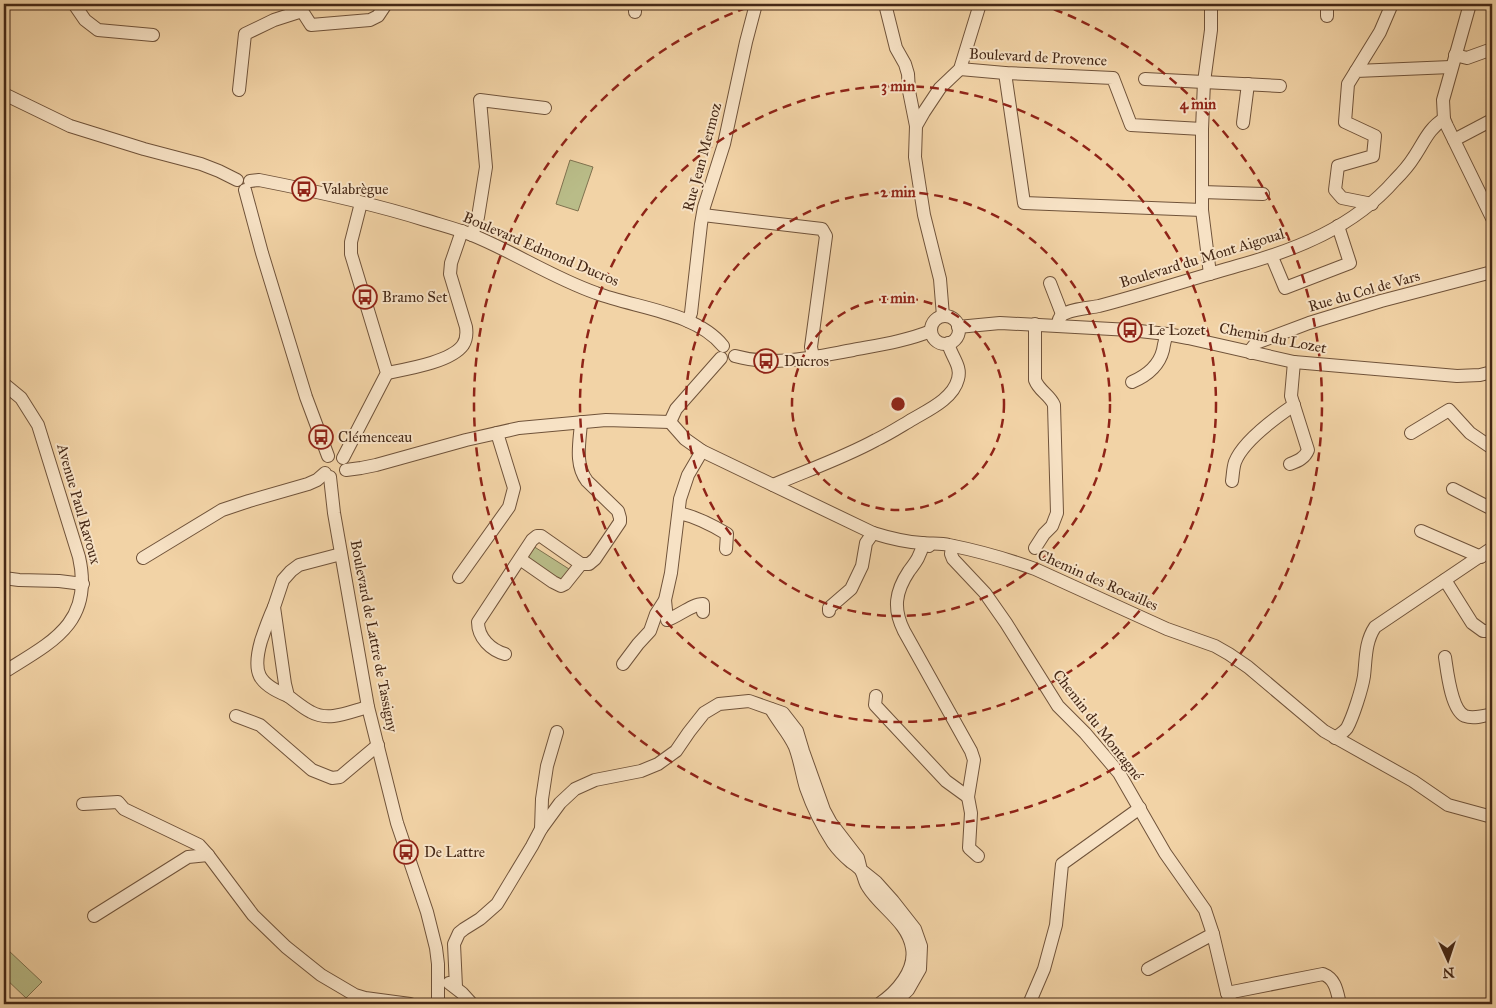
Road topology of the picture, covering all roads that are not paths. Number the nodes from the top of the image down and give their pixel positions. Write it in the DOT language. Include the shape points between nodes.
graph roads {
  1 [pos="74,4"];
  2 [pos="386,4"];
  3 [pos="756,4"];
  4 [pos="885,4"];
  5 [pos="980,4"];
  6 [pos="1211,4"];
  7 [pos="1392,4"];
  8 [pos="1470,4"];
  9 [pos="302,8"];
  10 [pos="153,35"];
  11 [pos="1492,49"];
  12 [pos="1453,61"];
  13 [pos="960,69"];
  14 [pos="1356,71"];
  15 [pos="1005,73"];
  16 [pos="1145,79"];
  17 [pos="1204,82"];
  18 [pos="1248,84"];
  19 [pos="1280,86"];
  20 [pos="239,90"];
  21 [pos="4,94"];
  22 [pos="545,108"];
  23 [pos="1444,119"];
  24 [pos="1492,120"];
  25 [pos="1243,123"];
  26 [pos="916,126"];
  27 [pos="1202,129"];
  28 [pos="1454,140"];
  29 [pos="244,184"];
  30 [pos="1202,192"];
  31 [pos="1263,194"];
  32 [pos="361,202"];
  33 [pos="1372,204"];
  34 [pos="1202,210"];
  35 [pos="703,215"];
  36 [pos="1492,218"];
  37 [pos="1338,226"];
  38 [pos="467,233"];
  39 [pos="1272,256"];
  40 [pos="1492,272"];
  41 [pos="1210,274"];
  42 [pos="1050,284"];
  43 [pos="1098,306"];
  44 [pos="942,316"];
  45 [pos="1060,320"];
  46 [pos="688,321"];
  47 [pos="1035,324"];
  48 [pos="1084,326"];
  49 [pos="958,327"];
  50 [pos="931,330"];
  51 [pos="1167,334"];
  52 [pos="948,343"];
  53 [pos="722,352"];
  54 [pos="1251,353"];
  55 [pos="813,357"];
  56 [pos="1294,362"];
  57 [pos="1492,372"];
  58 [pos="387,373"];
  59 [pos="1132,382"];
  60 [pos="4,384"];
  61 [pos="1294,405"];
  62 [pos="581,422"];
  63 [pos="670,422"];
  64 [pos="497,433"];
  65 [pos="1411,433"];
  66 [pos="1492,448"];
  67 [pos="702,451"];
  68 [pos="328,456"];
  69 [pos="345,464"];
  70 [pos="1290,464"];
  71 [pos="327,475"];
  72 [pos="1232,481"];
  73 [pos="773,485"];
  74 [pos="1453,489"];
  75 [pos="1492,509"];
  76 [pos="679,513"];
  77 [pos="1421,531"];
  78 [pos="873,533"];
  79 [pos="923,544"];
  80 [pos="952,546"];
  81 [pos="1035,548"];
  82 [pos="1492,548"];
  83 [pos="726,549"];
  84 [pos="341,554"];
  85 [pos="1481,557"];
  86 [pos="143,558"];
  87 [pos="954,559"];
  88 [pos="520,560"];
  89 [pos="581,564"];
  90 [pos="459,577"];
  91 [pos="4,578"];
  92 [pos="1445,580"];
  93 [pos="83,584"];
  94 [pos="665,600"];
  95 [pos="274,607"];
  96 [pos="703,612"];
  97 [pos="829,612"];
  98 [pos="1492,630"];
  99 [pos="506,654"];
  100 [pos="1445,657"];
  101 [pos="623,664"];
  102 [pos="4,672"];
  103 [pos="288,696"];
  104 [pos="876,696"];
  105 [pos="368,707"];
  106 [pos="1492,714"];
  107 [pos="236,716"];
  108 [pos="557,732"];
  109 [pos="1335,738"];
  110 [pos="378,745"];
  111 [pos="968,797"];
  112 [pos="83,804"];
  113 [pos="1140,808"];
  114 [pos="1492,817"];
  115 [pos="541,828"];
  116 [pos="208,854"];
  117 [pos="978,856"];
  118 [pos="861,870"];
  119 [pos="94,916"];
  120 [pos="1213,934"];
  121 [pos="1148,968"];
  122 [pos="438,978"];
  123 [pos="456,987"];
  124 [pos="1230,999"];
  125 [pos="410,1004"];
  126 [pos="438,1004"];
  127 [pos="472,1004"];
  128 [pos="879,1004"];
  129 [pos="893,1004"];
  130 [pos="1029,1004"];
  131 [pos="1340,1004"];
  1 -- 10 [label="street" via="85,20 98,30"];
  2 -- 9 [label="street" via="378,16 370,20 311,25"];
  3 -- 35 [label="street, Rue Jean Mermoz" via="725,138"];
  4 -- 26 [label="street" via="896,48 907,71"];
  5 -- 13 [label="street"];
  6 -- 17 [label="street"];
  7 -- 14 [label="street" via="1380,32"];
  8 -- 12 [label="street"];
  9 -- 20 [label="street" via="244,34"];
  11 -- 12 [label="street"];
  12 -- 14 [label="street"];
  12 -- 23 [label="street" via="1443,100"];
  13 -- 15 [label="street, Boulevard de Provence"];
  13 -- 26 [label="street" via="940,88"];
  14 -- 33 [label="street" via="1348,84 1345,122 1375,136 1373,156 1338,166 1336,190 1342,198"];
  15 -- 27 [label="street, Boulevard de Provence" via="1113,78 1131,125"];
  15 -- 34 [label="street" via="1024,203"];
  16 -- 17 [label="street"];
  17 -- 18 [label="street"];
  17 -- 27 [label="street"];
  18 -- 19 [label="street"];
  18 -- 25 [label="street"];
  21 -- 29 [label="street, Boulevard Edmond Ducros" via="70,126 219,170"];
  22 -- 38 [label="street" via="480,100 486,167 478,217"];
  23 -- 28 [label="street"];
  23 -- 33 [label="street, Boulevard du Mont Aigoual" via="1430,129 1413,159"];
  24 -- 28 [label="street"];
  26 -- 44 [label="street" via="915,157 924,215 940,280"];
  27 -- 30 [label="street"];
  28 -- 36 [label="street"];
  29 -- 32 [label="street, Boulevard Edmond Ducros" via="259,180"];
  29 -- 68 [label="street" via="306,397"];
  30 -- 31 [label="street"];
  30 -- 34 [label="street"];
  32 -- 38 [label="street, Boulevard Edmond Ducros"];
  32 -- 58 [label="street" via="351,242 352,254"];
  33 -- 37 [label="street, Boulevard du Mont Aigoual"];
  34 -- 41 [label="street"];
  35 -- 46 [label="street, Rue Jean Mermoz"];
  35 -- 55 [label="street" via="822,229 826,236 811,347"];
  37 -- 39 [label="street, Boulevard du Mont Aigoual"];
  37 -- 39 [label="street" via="1350,263 1285,288"];
  38 -- 46 [label="street, Boulevard Edmond Ducros" via="594,293"];
  38 -- 58 [label="street" via="451,263 450,274 466,327 464,345 445,359"];
  39 -- 41 [label="street, Boulevard du Mont Aigoual"];
  40 -- 54 [label="street, Rue du Col de Vars" via="1309,323 1256,343"];
  41 -- 43 [label="street, Boulevard du Mont Aigoual"];
  42 -- 45 [label="street"];
  43 -- 45 [label="street, Boulevard du Mont Aigoual"];
  43 -- 48 [label="street"];
  44 -- 49 [label="street" via="954,320"];
  44 -- 50 [label="street" via="934,321"];
  45 -- 47 [label="street, Chemin du Lozet"];
  45 -- 48 [label="street, Chemin du Lozet"];
  46 -- 53 [label="street, Boulevard Edmond Ducros" via="714,336"];
  47 -- 49 [label="street, Chemin du Lozet"];
  47 -- 81 [label="street" via="1035,380 1054,405 1057,502 1055,520"];
  48 -- 51 [label="street, Chemin du Lozet"];
  49 -- 52 [label="street" via="957,335"];
  50 -- 52 [label="street" via="936,341"];
  50 -- 55 [label="street" via="901,340"];
  51 -- 54 [label="street, Chemin du Lozet"];
  51 -- 59 [label="street" via="1159,360 1148,374"];
  52 -- 73 [label="street" via="959,373 948,396 876,441"];
  53 -- 55 [label="street, Boulevard Edmond Ducros" via="728,345 733,346 735,356 766,361"];
  53 -- 63 [label="street" via="676,409"];
  54 -- 56 [label="street, Chemin du Lozet"];
  56 -- 57 [label="street, Chemin du Lozet" via="1457,376"];
  56 -- 61 [label="street" via="1291,392"];
  58 -- 69 [label="street"];
  60 -- 93 [label="street, Avenue Paul Ravoux" via="21,398 38,425 79,557"];
  61 -- 70 [label="street" via="1308,450 1306,455"];
  61 -- 72 [label="street" via="1243,448 1236,460"];
  62 -- 63 [label="street"];
  62 -- 64 [label="street"];
  62 -- 89 [label="street" via="578,456 584,477 618,511 620,518 595,559 589,564"];
  63 -- 67 [label="street, Chemin des Rocailles" via="685,439"];
  64 -- 69 [label="street" via="368,467"];
  64 -- 90 [label="street" via="514,488 509,507"];
  65 -- 66 [label="street" via="1449,410 1470,433"];
  67 -- 73 [label="street, Chemin des Rocailles"];
  67 -- 76 [label="street" via="688,475"];
  68 -- 69 [label="street" via="336,454"];
  68 -- 71 [label="street" via="323,464"];
  69 -- 71 [label="street" via="341,476"];
  71 -- 84 [label="street, Boulevard de Lattre de Tassigny"];
  71 -- 86 [label="street" via="308,484 222,510"];
  73 -- 78 [label="street, Chemin des Rocailles"];
  74 -- 75 [label="street"];
  76 -- 83 [label="street" via="693,516 727,534"];
  76 -- 94 [label="street" via="672,573"];
  77 -- 85 [label="street"];
  78 -- 79 [label="street, Chemin des Rocailles"];
  78 -- 97 [label="street" via="866,543 862,566 851,588 836,600"];
  79 -- 80 [label="street, Chemin des Rocailles"];
  79 -- 87 [label="street, Chemin du Montagné"];
  79 -- 111 [label="street" via="918,560 898,594 896,611 971,751 974,760"];
  80 -- 87 [label="street" via="950,554"];
  80 -- 109 [label="street, Chemin des Rocailles" via="1036,569 1166,629 1215,646 1248,667"];
  82 -- 85 [label="street"];
  84 -- 95 [label="street" via="299,565 291,571 283,580"];
  84 -- 105 [label="street, Boulevard de Lattre de Tassigny"];
  85 -- 92 [label="street"];
  87 -- 113 [label="street, Chemin du Montagné" via="985,593 1058,706 1119,773"];
  88 -- 89 [label="street" via="561,586"];
  88 -- 89 [label="street" via="537,536"];
  88 -- 99 [label="street" via="478,622 482,638 498,652"];
  91 -- 93 [label="street"];
  92 -- 98 [label="street" via="1472,624 1483,631"];
  92 -- 109 [label="street" via="1375,627 1368,644 1362,688 1346,730"];
  93 -- 102 [label="street, Avenue Paul Ravoux" via="78,607 65,629 50,643"];
  94 -- 96 [label="street" via="667,620 696,604 703,604"];
  94 -- 101 [label="street" via="650,632"];
  95 -- 103 [label="street"];
  95 -- 103 [label="street" via="266,622 256,664 258,674 266,684"];
  100 -- 106 [label="street" via="1457,709 1465,716"];
  103 -- 105 [label="street" via="311,713 323,717"];
  104 -- 111 [label="street" via="875,705 946,781"];
  105 -- 110 [label="street, Boulevard de Lattre de Tassigny"];
  107 -- 110 [label="street" via="260,725 312,770 332,778 340,777"];
  108 -- 115 [label="street" via="546,766"];
  109 -- 114 [label="street, Chemin des Rocailles" via="1413,781 1448,805"];
  110 -- 122 [label="street, Boulevard de Lattre de Tassigny" via="399,830 432,932"];
  111 -- 117 [label="street" via="971,813 969,848"];
  112 -- 116 [label="street" via="118,802 124,809 199,845"];
  113 -- 120 [label="street, Chemin du Montagné" via="1165,853 1205,910"];
  113 -- 130 [label="street" via="1062,864 1056,925 1044,969"];
  115 -- 118 [label="street" via="560,802 575,789 594,780 641,771 658,764 676,751 704,713 719,704 750,701 770,709 785,729 795,748 808,794 821,824 834,844"];
  115 -- 123 [label="street" via="496,904 456,939"];
  116 -- 119 [label="street" via="188,857"];
  116 -- 125 [label="street" via="253,914 286,947 321,975 354,995"];
  118 -- 128 [label="street" via="866,885 903,927 912,945 913,962 909,972 894,992"];
  118 -- 129 [label="street" via="876,882 905,916 921,946 920,969 916,978"];
  120 -- 121 [label="street"];
  120 -- 124 [label="street, Chemin du Montagné"];
  122 -- 123 [label="street"];
  122 -- 126 [label="street, Boulevard de Lattre de Tassigny"];
  123 -- 127 [label="street"];
  124 -- 131 [label="street" via="1323,974 1334,981"];
}
